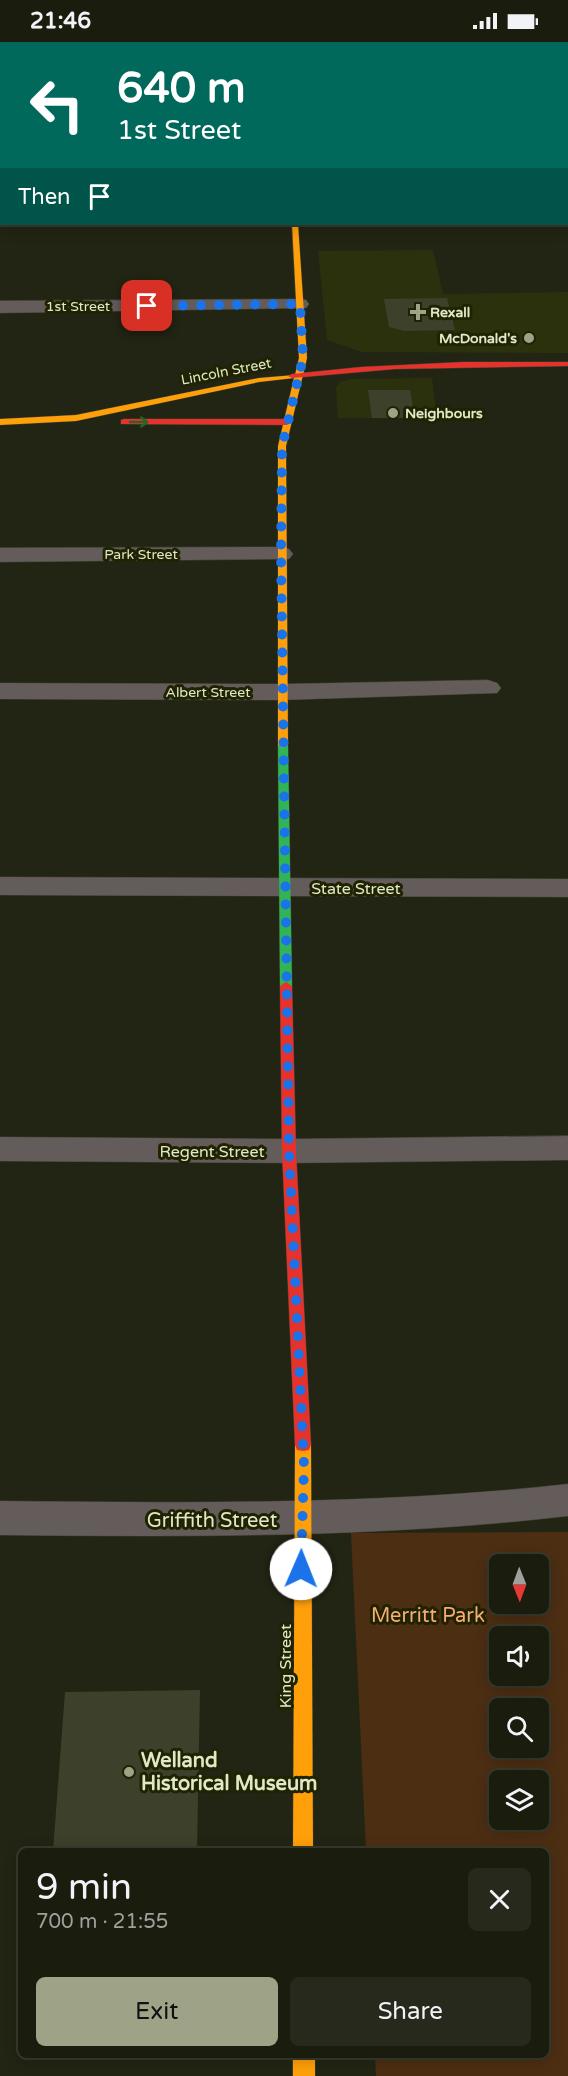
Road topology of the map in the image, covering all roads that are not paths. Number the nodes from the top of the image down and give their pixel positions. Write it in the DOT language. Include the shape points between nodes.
graph roads {
  1 [pos="295,225"];
  2 [pos="300,304"];
  3 [pos="0,307"];
  4 [pos="303,337"];
  5 [pos="318,350"];
  6 [pos="341,356"];
  7 [pos="436,364"];
  8 [pos="568,364"];
  9 [pos="300,375"];
  10 [pos="59,420"];
  11 [pos="0,422"];
  12 [pos="287,422"];
  13 [pos="281,554"];
  14 [pos="0,555"];
  15 [pos="488,688"];
  16 [pos="0,691"];
  17 [pos="282,692"];
  18 [pos="0,886"];
  19 [pos="285,888"];
  20 [pos="568,888"];
  21 [pos="568,1148"];
  22 [pos="0,1149"];
  23 [pos="289,1151"];
  24 [pos="568,1500"];
  25 [pos="0,1518"];
  26 [pos="302,1521"];
  27 [pos="303,1848"];
  28 [pos="304,2058"];
  29 [pos="304,2076"];
  1 -- 2 [label="main road, King Street"];
  2 -- 3 [label="street, 1st Street"];
  2 -- 4 [label="main road, King Street"];
  4 -- 5 [label="main road"];
  4 -- 9 [label="main road, King Street"];
  6 -- 7 [label="main road"];
  7 -- 8 [label="main road, Lincoln Street"];
  7 -- 9 [label="main road, Lincoln Street"];
  9 -- 10 [label="main road, Lincoln Street"];
  9 -- 12 [label="main road, King Street"];
  10 -- 11 [label="main road, Lincoln Street"];
  10 -- 12 [label="main road, one-way"];
  12 -- 13 [label="main road, King Street" via="282,447"];
  13 -- 14 [label="street, Park Street"];
  13 -- 17 [label="main road, King Street"];
  15 -- 17 [label="street, Albert Street"];
  16 -- 17 [label="street, Albert Street"];
  17 -- 19 [label="main road, King Street"];
  18 -- 19 [label="street, State Street"];
  19 -- 20 [label="street, State Street"];
  19 -- 23 [label="main road, King Street"];
  21 -- 23 [label="street, Regent Street"];
  22 -- 23 [label="street, Regent Street"];
  23 -- 26 [label="main road, King Street" via="304,1466"];
  24 -- 26 [label="street, Griffith Street" via="468,1512"];
  25 -- 26 [label="street, Griffith Street"];
  26 -- 27 [label="main road, King Street"];
  28 -- 29 [label="main road"];
}
